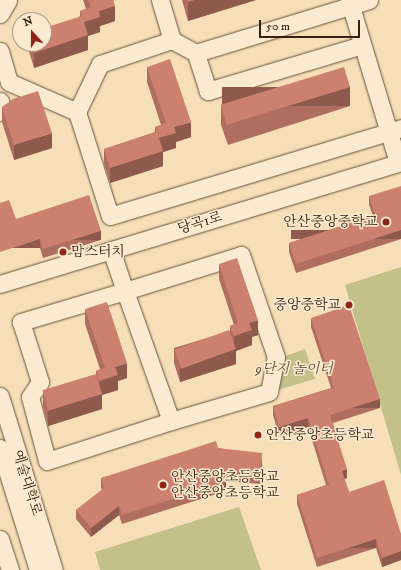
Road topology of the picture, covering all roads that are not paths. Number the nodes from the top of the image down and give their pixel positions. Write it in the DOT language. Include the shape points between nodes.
graph roads {
  1 [pos="8,0"];
  2 [pos="160,0"];
  3 [pos="370,0"];
  4 [pos="350,3"];
  5 [pos="0,14"];
  6 [pos="172,40"];
  7 [pos="362,45"];
  8 [pos="0,51"];
  9 [pos="196,53"];
  10 [pos="0,101"];
  11 [pos="0,112"];
  12 [pos="77,112"];
  13 [pos="395,130"];
  14 [pos="400,162"];
  15 [pos="110,250"];
  16 [pos="0,284"];
  17 [pos="125,291"];
  18 [pos="0,396"];
  19 [pos="171,421"];
  20 [pos="0,448"];
  21 [pos="0,539"];
  22 [pos="10,570"];
  23 [pos="38,570"];
  24 [pos="54,570"];
  1 -- 5 [label="street"];
  2 -- 6 [label="street"];
  3 -- 4 [label="street"];
  4 -- 7 [label="street"];
  4 -- 9 [label="street"];
  6 -- 9 [label="street"];
  6 -- 12 [label="street" via="100,64"];
  7 -- 9 [label="street" via="208,91"];
  7 -- 13 [label="street"];
  8 -- 12 [label="street" via="10,82"];
  10 -- 11 [label="street" via="3,111"];
  12 -- 13 [label="street" via="110,216"];
  13 -- 14 [label="street"];
  14 -- 15 [label="street, 당곡1로"];
  15 -- 16 [label="street, 당곡1로"];
  15 -- 17 [label="street"];
  17 -- 19 [label="street"];
  17 -- 19 [label="street" via="241,255 276,357 269,392"];
  17 -- 19 [label="street" via="21,322 40,382 30,398 47,461"];
  18 -- 24 [label="street, 예술대학로"];
  20 -- 23 [label="street, 예술대학로"];
  21 -- 22 [label="street"];
}
